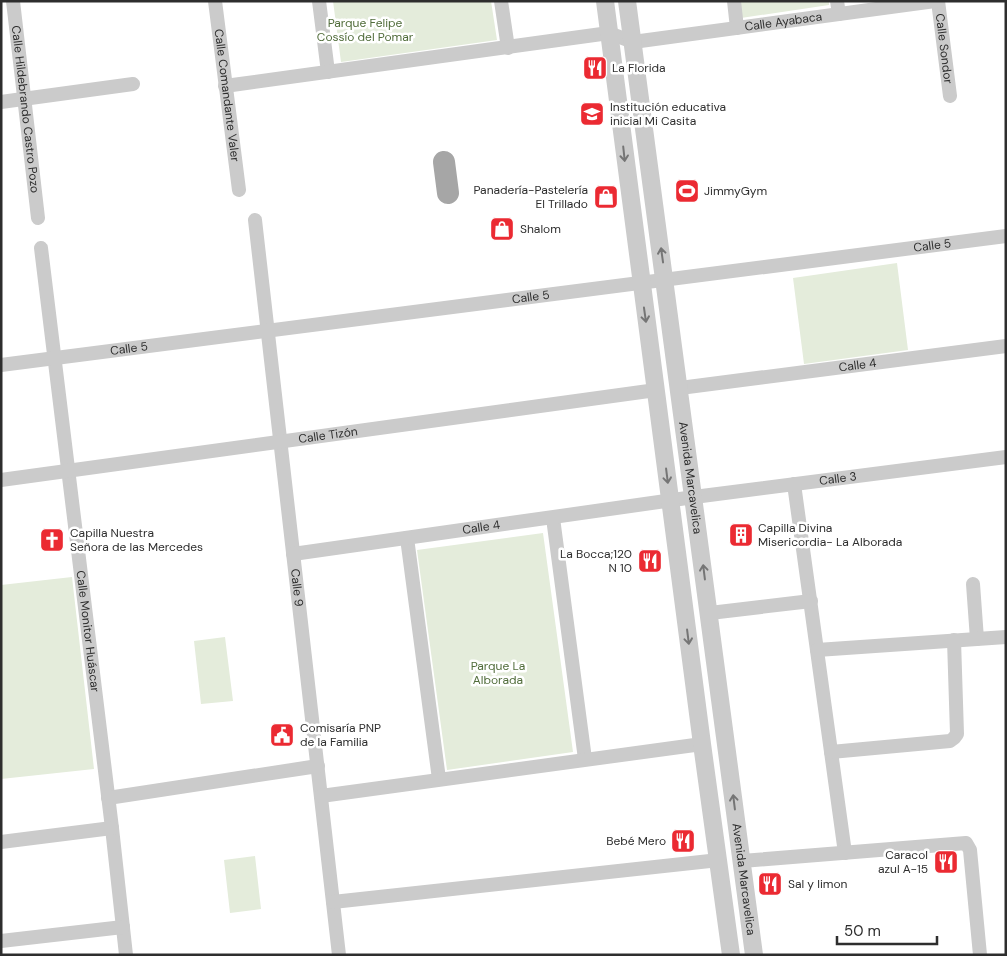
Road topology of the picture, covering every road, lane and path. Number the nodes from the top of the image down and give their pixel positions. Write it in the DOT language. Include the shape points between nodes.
graph roads {
  1 [pos="13,1"];
  2 [pos="215,1"];
  3 [pos="319,1"];
  4 [pos="501,1"];
  5 [pos="605,1"];
  6 [pos="627,1"];
  7 [pos="734,1"];
  8 [pos="936,1"];
  9 [pos="838,8"];
  10 [pos="737,28"];
  11 [pos="609,33"];
  12 [pos="633,42"];
  13 [pos="508,48"];
  14 [pos="328,72"];
  15 [pos="133,84"];
  16 [pos="225,86"];
  17 [pos="950,96"];
  18 [pos="24,100"];
  19 [pos="1,102"];
  20 [pos="444,162"];
  21 [pos="239,190"];
  22 [pos="448,193"];
  23 [pos="38,218"];
  24 [pos="255,220"];
  25 [pos="1006,236"];
  26 [pos="41,248"];
  27 [pos="665,279"];
  28 [pos="641,282"];
  29 [pos="267,330"];
  30 [pos="1006,346"];
  31 [pos="55,358"];
  32 [pos="1,364"];
  33 [pos="680,388"];
  34 [pos="656,390"];
  35 [pos="280,442"];
  36 [pos="1006,457"];
  37 [pos="68,472"];
  38 [pos="1,480"];
  39 [pos="794,484"];
  40 [pos="694,497"];
  41 [pos="670,502"];
  42 [pos="553,518"];
  43 [pos="407,538"];
  44 [pos="293,554"];
  45 [pos="973,584"];
  46 [pos="811,601"];
  47 [pos="710,613"];
  48 [pos="1006,637"];
  49 [pos="977,639"];
  50 [pos="954,640"];
  51 [pos="817,650"];
  52 [pos="721,701"];
  53 [pos="696,704"];
  54 [pos="702,744"];
  55 [pos="831,752"];
  56 [pos="585,759"];
  57 [pos="318,766"];
  58 [pos="439,779"];
  59 [pos="321,796"];
  60 [pos="108,798"];
  61 [pos="112,828"];
  62 [pos="1,842"];
  63 [pos="845,853"];
  64 [pos="719,860"];
  65 [pos="742,860"];
  66 [pos="334,902"];
  67 [pos="123,927"];
  68 [pos="1,940"];
  69 [pos="126,955"];
  70 [pos="340,955"];
  71 [pos="731,955"];
  72 [pos="754,955"];
  73 [pos="980,955"];
  1 -- 18 [label="street, Calle Hildebrando Castro Pozo"];
  2 -- 16 [label="street, Calle Comandante Valer"];
  3 -- 14 [label="street"];
  4 -- 13 [label="street"];
  5 -- 11 [label="street, Avenida Marcavelica"];
  6 -- 12 [label="street, Avenida Marcavelica"];
  7 -- 10 [label="street"];
  8 -- 9 [label="street, Calle Ayabaca"];
  8 -- 17 [label="street, Calle Sondor"];
  9 -- 10 [label="street, Calle Ayabaca"];
  10 -- 12 [label="street, Calle Ayabaca"];
  11 -- 12 [label="street"];
  11 -- 13 [label="street"];
  11 -- 28 [label="street, Avenida Marcavelica, one-way"];
  27 -- 12 [label="street, Avenida Marcavelica, one-way"];
  13 -- 14 [label="street"];
  14 -- 16 [label="street"];
  15 -- 18 [label="street"];
  16 -- 21 [label="street, Calle Comandante Valer"];
  18 -- 19 [label="street"];
  18 -- 23 [label="street, Calle Hildebrando Castro Pozo"];
  20 -- 22 [label="main road"];
  24 -- 29 [label="street, Calle 9"];
  25 -- 27 [label="street, Calle 5"];
  26 -- 31 [label="street, Calle Monitor Huáscar"];
  27 -- 28 [label="street, Calle 5"];
  27 -- 33 [label="street, Avenida Marcavelica"];
  28 -- 29 [label="street, Calle 5"];
  28 -- 34 [label="street, Avenida Marcavelica, one-way"];
  29 -- 31 [label="street, Calle 5"];
  29 -- 35 [label="street, Calle 9"];
  30 -- 33 [label="street, Calle 4"];
  31 -- 32 [label="street, Calle 5"];
  31 -- 37 [label="street, Calle Monitor Huáscar"];
  33 -- 40 [label="street, Avenida Marcavelica"];
  34 -- 35 [label="street, Calle Tizón"];
  34 -- 41 [label="street, Avenida Marcavelica, one-way"];
  35 -- 37 [label="street, Calle Tizón"];
  35 -- 44 [label="street, Calle 9"];
  36 -- 39 [label="street, Calle 3"];
  37 -- 38 [label="street, Calle Tizón"];
  37 -- 60 [label="street, Calle Monitor Huáscar"];
  39 -- 40 [label="street, Calle 3"];
  39 -- 46 [label="street"];
  40 -- 41 [label="street, Calle 3"];
  47 -- 40 [label="street, Avenida Marcavelica, one-way"];
  41 -- 42 [label="street, Calle 4"];
  41 -- 53 [label="street, Avenida Marcavelica, one-way"];
  42 -- 43 [label="street, Calle 4"];
  42 -- 56 [label="street"];
  43 -- 44 [label="street, Calle 4"];
  43 -- 58 [label="street"];
  44 -- 57 [label="street, Calle 9"];
  45 -- 49 [label="street"];
  46 -- 47 [label="street"];
  46 -- 51 [label="street"];
  47 -- 52 [label="street, Avenida Marcavelica"];
  48 -- 49 [label="street"];
  49 -- 50 [label="street"];
  50 -- 51 [label="street"];
  50 -- 55 [label="street" via="957,734 954,738 950,741"];
  51 -- 55 [label="street"];
  52 -- 53 [label="street"];
  65 -- 52 [label="street, Avenida Marcavelica, one-way"];
  53 -- 54 [label="street, Avenida Marcavelica"];
  54 -- 56 [label="street"];
  54 -- 64 [label="street, Avenida Marcavelica"];
  55 -- 63 [label="street"];
  56 -- 58 [label="street"];
  57 -- 59 [label="street, Calle 9"];
  57 -- 60 [label="street"];
  58 -- 59 [label="street"];
  59 -- 66 [label="street, Calle 9"];
  60 -- 61 [label="street, Calle Monitor Huáscar"];
  61 -- 62 [label="street"];
  61 -- 67 [label="street, Calle Monitor Huáscar"];
  63 -- 65 [label="street"];
  63 -- 73 [label="street" via="966,843 970,850"];
  64 -- 66 [label="street"];
  64 -- 71 [label="street, Avenida Marcavelica"];
  65 -- 72 [label="street, Avenida Marcavelica"];
  66 -- 70 [label="street, Calle 9"];
  67 -- 68 [label="street"];
  67 -- 69 [label="street, Calle Monitor Huáscar"];
}
